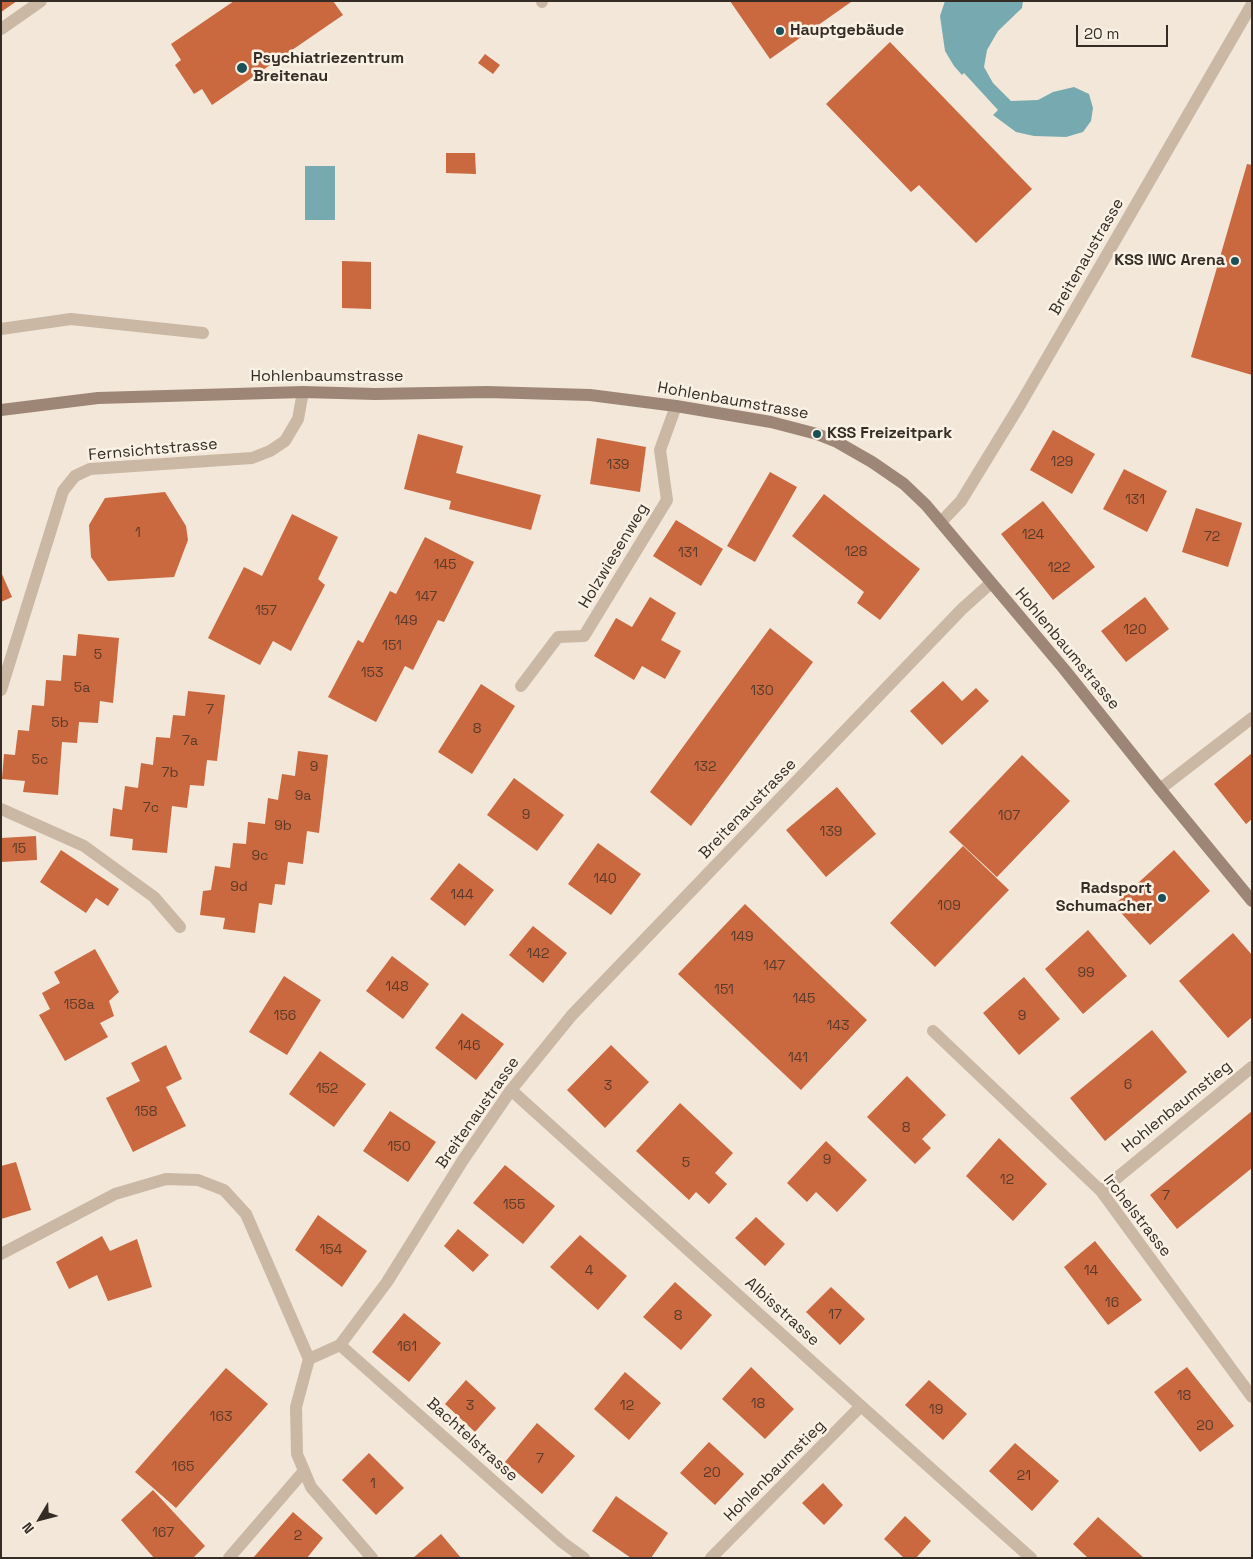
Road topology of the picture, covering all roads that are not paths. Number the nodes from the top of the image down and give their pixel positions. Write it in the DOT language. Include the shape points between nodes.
graph roads {
  1 [pos="41,1"];
  2 [pos="1252,4"];
  3 [pos="1,29"];
  4 [pos="1,329"];
  5 [pos="202,334"];
  6 [pos="303,392"];
  7 [pos="676,406"];
  8 [pos="1,410"];
  9 [pos="941,522"];
  10 [pos="991,583"];
  11 [pos="521,686"];
  12 [pos="1,690"];
  13 [pos="1252,718"];
  14 [pos="1160,789"];
  15 [pos="1,809"];
  16 [pos="1252,901"];
  17 [pos="180,926"];
  18 [pos="932,1031"];
  19 [pos="1252,1067"];
  20 [pos="511,1090"];
  21 [pos="1101,1191"];
  22 [pos="1,1254"];
  23 [pos="340,1345"];
  24 [pos="309,1359"];
  25 [pos="1252,1397"];
  26 [pos="861,1406"];
  27 [pos="304,1471"];
  28 [pos="229,1558"];
  29 [pos="372,1558"];
  30 [pos="584,1558"];
  31 [pos="711,1558"];
  32 [pos="1031,1558"];
  1 -- 3 [label="street"];
  2 -- 9 [label="street, Breitenaustrasse" via="1021,403 961,501"];
  4 -- 5 [label="street" via="71,319"];
  6 -- 7 [label="street, Hohlenbaumstrasse" via="590,394"];
  6 -- 8 [label="street, Hohlenbaumstrasse" via="98,398"];
  6 -- 12 [label="street, Fernsichtstrasse" via="298,419 285,441 252,458 90,469 75,476 63,491"];
  7 -- 9 [label="street, Hohlenbaumstrasse" via="771,422 837,442 904,484"];
  7 -- 11 [label="street, Holzwiesenweg" via="660,450 667,500 584,636 558,637"];
  9 -- 10 [label="street, Hohlenbaumstrasse"];
  10 -- 14 [label="street, Hohlenbaumstrasse"];
  10 -- 20 [label="street, Breitenaustrasse" via="962,609 572,1015"];
  13 -- 14 [label="street"];
  14 -- 16 [label="street, Hohlenbaumstrasse"];
  15 -- 17 [label="street" via="84,846 154,898"];
  18 -- 21 [label="street, Irchelstrasse"];
  19 -- 21 [label="street, Hohlenbaumstieg"];
  20 -- 23 [label="street, Breitenaustrasse" via="387,1282"];
  20 -- 26 [label="street, Albisstrasse"];
  21 -- 25 [label="street, Irchelstrasse"];
  22 -- 24 [label="street" via="115,1194 166,1179 198,1180 224,1190 246,1214"];
  23 -- 24 [label="street, Breitenaustrasse"];
  23 -- 30 [label="street, Bachtelstrasse"];
  24 -- 27 [label="street" via="296,1407 297,1454"];
  26 -- 31 [label="street, Hohlenbaumstieg"];
  26 -- 32 [label="street, Albisstrasse"];
  27 -- 28 [label="street"];
  27 -- 29 [label="street" via="311,1487"];
}
